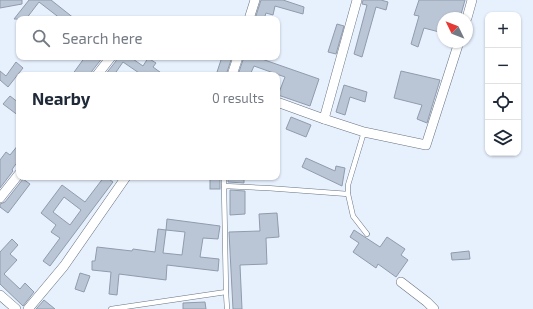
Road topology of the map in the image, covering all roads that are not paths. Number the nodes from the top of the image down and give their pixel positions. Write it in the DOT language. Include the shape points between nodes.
graph roads {
  1 [pos="255,0"];
  2 [pos="358,0"];
  3 [pos="472,0"];
  4 [pos="469,12"];
  5 [pos="250,16"];
  6 [pos="457,48"];
  7 [pos="109,60"];
  8 [pos="237,60"];
  9 [pos="99,72"];
  10 [pos="233,72"];
  11 [pos="280,103"];
  12 [pos="324,119"];
  13 [pos="364,132"];
  14 [pos="16,178"];
  15 [pos="124,180"];
  16 [pos="224,180"];
  17 [pos="224,186"];
  18 [pos="348,194"];
  19 [pos="0,198"];
  20 [pos="367,234"];
  21 [pos="400,282"];
  22 [pos="226,292"];
  23 [pos="0,295"];
  24 [pos="16,309"];
  25 [pos="28,309"];
  26 [pos="111,309"];
  27 [pos="227,309"];
  28 [pos="434,309"];
  1 -- 5 [label="street"];
  2 -- 12 [label="street"];
  3 -- 4 [label="street"];
  6 -- 13 [label="street" via="426,145"];
  7 -- 9 [label="street"];
  8 -- 10 [label="street"];
  11 -- 12 [label="street"];
  12 -- 13 [label="street"];
  13 -- 18 [label="lane" via="348,184"];
  14 -- 19 [label="street"];
  15 -- 25 [label="street" via="64,266"];
  16 -- 17 [label="lane"];
  17 -- 18 [label="lane"];
  17 -- 22 [label="lane"];
  18 -- 20 [label="lane" via="353,216"];
  21 -- 28 [label="street"];
  22 -- 26 [label="lane"];
  22 -- 27 [label="lane"];
  23 -- 24 [label="street"];
}
